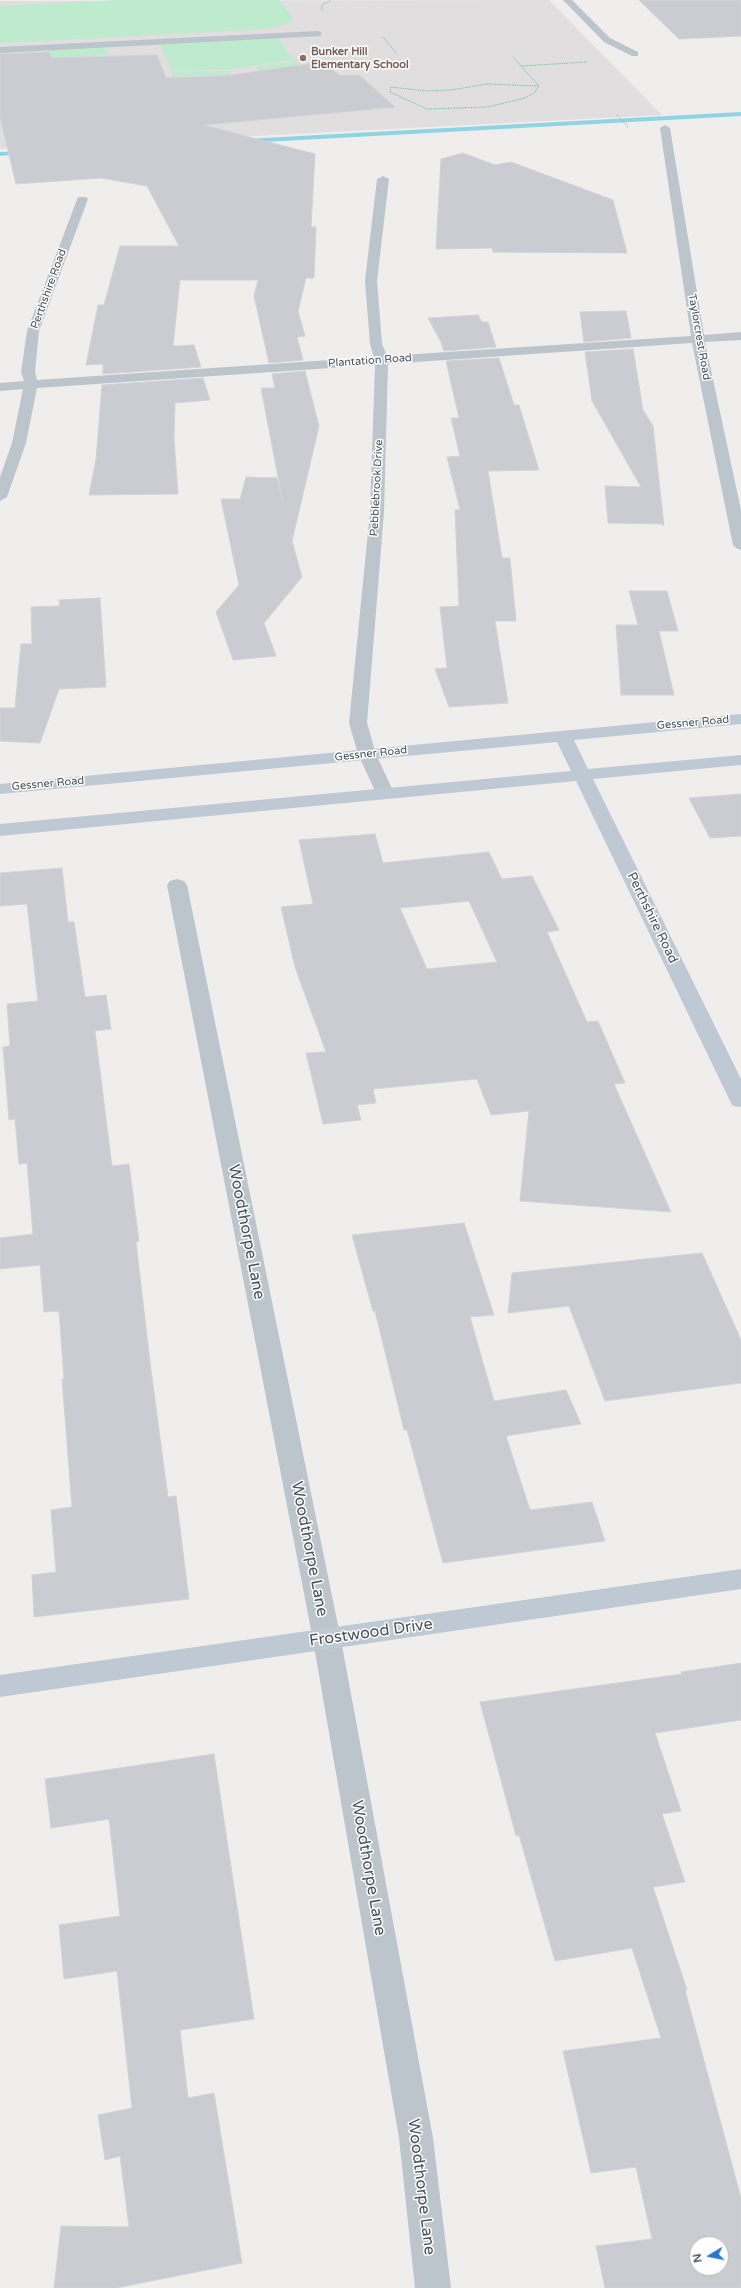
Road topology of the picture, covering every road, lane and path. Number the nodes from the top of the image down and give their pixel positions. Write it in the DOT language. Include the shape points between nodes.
graph roads {
  1 [pos="568,0"];
  2 [pos="318,34"];
  3 [pos="383,37"];
  4 [pos="0,50"];
  5 [pos="397,54"];
  6 [pos="635,54"];
  7 [pos="513,57"];
  8 [pos="587,62"];
  9 [pos="521,66"];
  10 [pos="539,86"];
  11 [pos="617,114"];
  12 [pos="628,127"];
  13 [pos="666,128"];
  14 [pos="383,179"];
  15 [pos="82,199"];
  16 [pos="741,336"];
  17 [pos="698,338"];
  18 [pos="382,360"];
  19 [pos="31,385"];
  20 [pos="0,387"];
  21 [pos="0,496"];
  22 [pos="741,546"];
  23 [pos="741,719"];
  24 [pos="563,735"];
  25 [pos="367,754"];
  26 [pos="741,760"];
  27 [pos="582,774"];
  28 [pos="0,789"];
  29 [pos="385,793"];
  30 [pos="0,830"];
  31 [pos="177,885"];
  32 [pos="741,1101"];
  33 [pos="741,1579"];
  34 [pos="327,1640"];
  35 [pos="0,1686"];
  36 [pos="433,2288"];
  1 -- 6 [label="street" via="607,40"];
  2 -- 4 [label="lane"];
  3 -- 5 [label="path"];
  7 -- 9 [label="path"];
  8 -- 9 [label="path"];
  9 -- 10 [label="path"];
  10 -- 10 [label="path" via="487,84 426,91 391,87 390,92 427,109 488,107 525,98 534,93"];
  11 -- 12 [label="path"];
  13 -- 17 [label="street, Taylorcrest Road"];
  14 -- 18 [label="street, Pebblebrook Drive" via="371,281 376,344"];
  15 -- 19 [label="street, Perthshire Road" via="33,331 28,372"];
  16 -- 17 [label="street, Plantation Road"];
  17 -- 18 [label="street, Plantation Road"];
  17 -- 22 [label="street, Taylorcrest Road"];
  18 -- 19 [label="street, Plantation Road"];
  18 -- 25 [label="street, Pebblebrook Drive" via="378,512 358,723"];
  19 -- 20 [label="street, Plantation Road"];
  19 -- 21 [label="street, Perthshire Road" via="19,443"];
  23 -- 24 [label="main road, Gessner Road"];
  24 -- 25 [label="main road, Gessner Road"];
  24 -- 27 [label="main road, Perthshire Road"];
  25 -- 28 [label="main road, Gessner Road"];
  25 -- 29 [label="street, Pebblebrook Drive"];
  26 -- 27 [label="main road"];
  27 -- 29 [label="main road"];
  27 -- 32 [label="main road, Perthshire Road"];
  29 -- 30 [label="main road"];
  31 -- 34 [label="street, Woodthorpe Lane"];
  33 -- 34 [label="main road, Frostwood Drive"];
  34 -- 35 [label="main road, Frostwood Drive"];
  34 -- 36 [label="street, Woodthorpe Lane" via="416,2138"];
}
